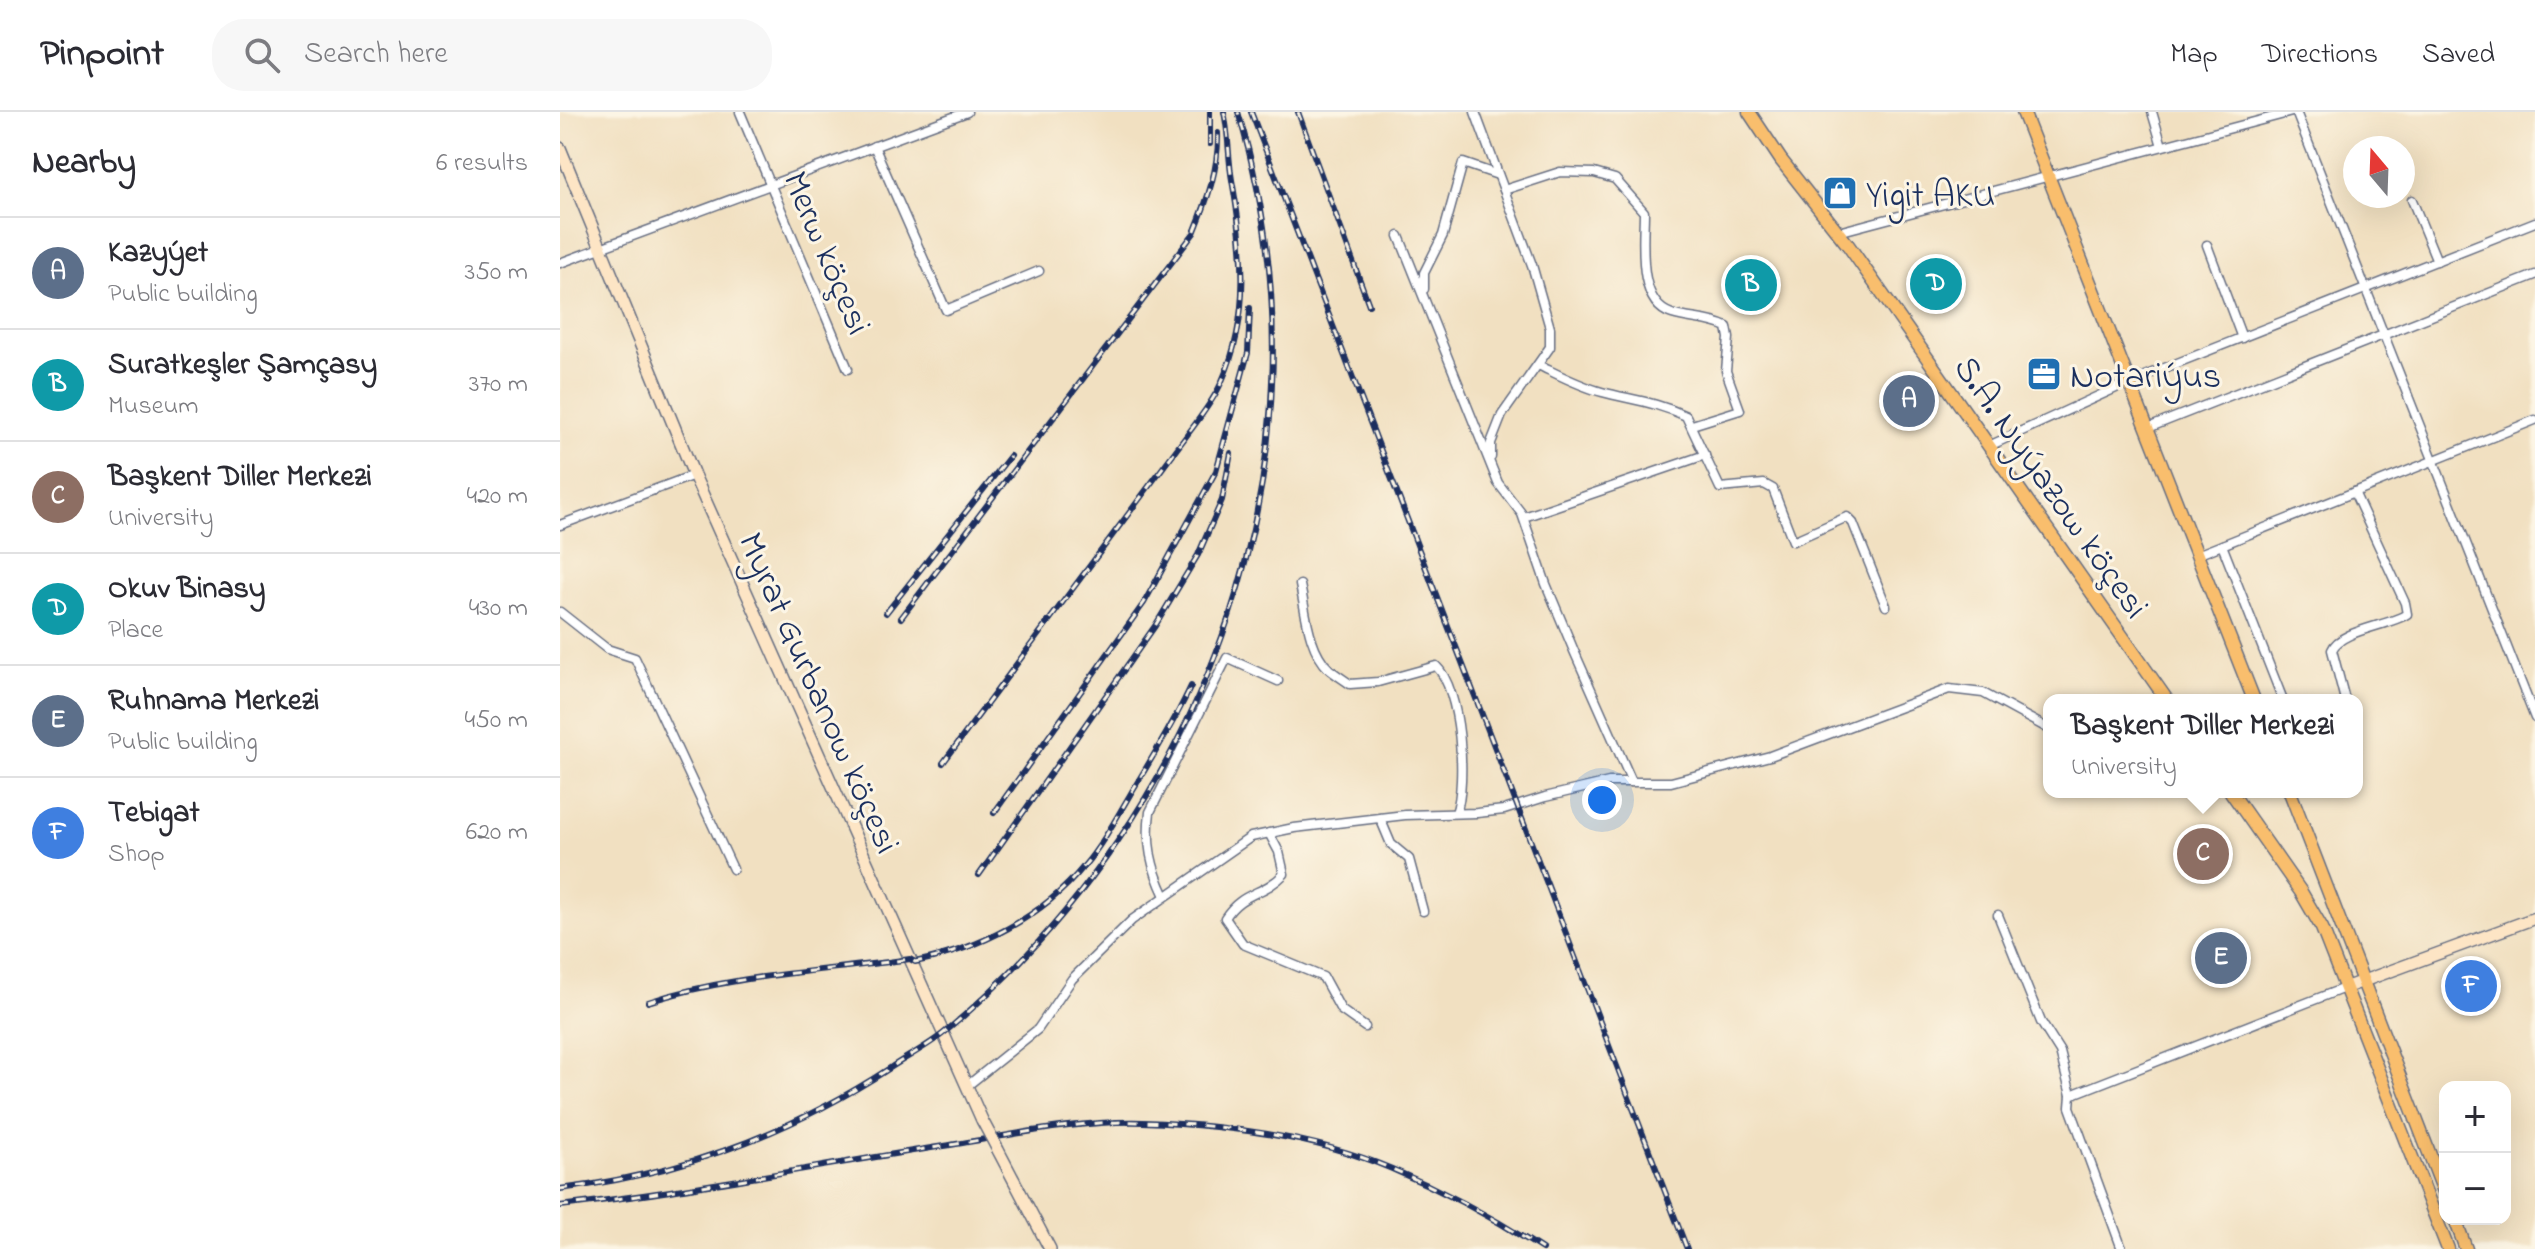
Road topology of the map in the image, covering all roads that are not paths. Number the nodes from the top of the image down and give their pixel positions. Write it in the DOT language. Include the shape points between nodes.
graph roads {
  1 [pos="740,112"];
  2 [pos="967,112"];
  3 [pos="1475,112"];
  4 [pos="1749,112"];
  5 [pos="2023,112"];
  6 [pos="2152,112"];
  7 [pos="2294,112"];
  8 [pos="874,146"];
  9 [pos="2162,146"];
  10 [pos="560,148"];
  11 [pos="1498,175"];
  12 [pos="2048,176"];
  13 [pos="770,186"];
  14 [pos="1504,190"];
  15 [pos="2415,207"];
  16 [pos="2535,222"];
  17 [pos="1838,232"];
  18 [pos="1399,236"];
  19 [pos="2207,245"];
  20 [pos="601,248"];
  21 [pos="2437,261"];
  22 [pos="560,263"];
  23 [pos="1039,271"];
  24 [pos="2535,275"];
  25 [pos="2366,289"];
  26 [pos="1424,297"];
  27 [pos="2384,336"];
  28 [pos="2242,338"];
  29 [pos="1538,365"];
  30 [pos="848,369"];
  31 [pos="2129,382"];
  32 [pos="2535,420"];
  33 [pos="1692,425"];
  34 [pos="2148,428"];
  35 [pos="1989,446"];
  36 [pos="1705,455"];
  37 [pos="2433,461"];
  38 [pos="1491,465"];
  39 [pos="694,475"];
  40 [pos="2354,492"];
  41 [pos="1524,517"];
  42 [pos="560,525"];
  43 [pos="2222,545"];
  44 [pos="2197,555"];
  45 [pos="1300,585"];
  46 [pos="1886,606"];
  47 [pos="560,612"];
  48 [pos="1278,681"];
  49 [pos="2163,694"];
  50 [pos="2252,694"];
  51 [pos="2281,694"];
  52 [pos="2343,694"];
  53 [pos="2535,718"];
  54 [pos="2043,726"];
  55 [pos="1632,782"];
  56 [pos="2235,798"];
  57 [pos="2292,798"];
  58 [pos="1456,813"];
  59 [pos="1380,818"];
  60 [pos="1269,833"];
  61 [pos="733,869"];
  62 [pos="1165,896"];
  63 [pos="1423,911"];
  64 [pos="1998,915"];
  65 [pos="2535,918"];
  66 [pos="2364,981"];
  67 [pos="2347,987"];
  68 [pos="1365,1027"];
  69 [pos="967,1086"];
  70 [pos="2071,1095"];
  71 [pos="2439,1178"];
  72 [pos="2457,1225"];
  73 [pos="1050,1249"];
  74 [pos="2122,1249"];
  75 [pos="2448,1249"];
  76 [pos="2466,1249"];
  1 -- 13 [label="street, Merw köçesi"];
  2 -- 8 [label="street"];
  3 -- 11 [label="street"];
  4 -- 17 [label="main road, S.A. Nyýazow köçesi"];
  5 -- 12 [label="main road"];
  6 -- 9 [label="street"];
  7 -- 9 [label="street"];
  7 -- 25 [label="street"];
  8 -- 13 [label="street"];
  8 -- 23 [label="street" via="946,310"];
  9 -- 12 [label="street"];
  10 -- 20 [label="street, Myrat Gurbanow köçesi"];
  11 -- 14 [label="street"];
  11 -- 26 [label="street" via="1463,163 1443,235 1424,273"];
  12 -- 17 [label="street"];
  12 -- 31 [label="main road"];
  13 -- 20 [label="street"];
  13 -- 30 [label="street, Merw köçesi"];
  14 -- 29 [label="street" via="1550,328 1550,347"];
  14 -- 33 [label="street" via="1560,172 1594,173 1615,179 1639,204 1644,212 1645,280 1655,299 1669,313 1727,327 1726,371 1740,410"];
  15 -- 21 [label="street"];
  16 -- 21 [label="street"];
  17 -- 35 [label="main road, S.A. Nyýazow köçesi"];
  18 -- 26 [label="street"];
  19 -- 28 [label="street"];
  20 -- 22 [label="street"];
  20 -- 39 [label="street, Myrat Gurbanow köçesi"];
  21 -- 25 [label="street"];
  24 -- 27 [label="street"];
  25 -- 27 [label="street"];
  25 -- 28 [label="street"];
  26 -- 38 [label="street"];
  27 -- 34 [label="street"];
  27 -- 37 [label="street"];
  28 -- 31 [label="street"];
  29 -- 33 [label="street" via="1601,391 1662,405 1686,416"];
  29 -- 38 [label="street" via="1502,415 1491,443"];
  31 -- 34 [label="main road"];
  31 -- 35 [label="street"];
  32 -- 37 [label="street"];
  33 -- 36 [label="street"];
  34 -- 44 [label="main road"];
  35 -- 49 [label="main road, S.A. Nyýazow köçesi"];
  36 -- 41 [label="street"];
  36 -- 46 [label="street" via="1720,488 1764,484 1773,489 1793,541 1847,517"];
  37 -- 40 [label="street"];
  37 -- 53 [label="street"];
  38 -- 41 [label="street"];
  39 -- 42 [label="street"];
  39 -- 69 [label="street, Myrat Gurbanow köçesi"];
  40 -- 43 [label="street"];
  40 -- 52 [label="street" via="2407,614 2334,644"];
  41 -- 55 [label="street" via="1546,584"];
  43 -- 44 [label="street"];
  43 -- 51 [label="street"];
  44 -- 50 [label="main road"];
  45 -- 58 [label="street" via="1318,653 1350,684 1436,666 1443,673 1463,765"];
  47 -- 61 [label="street" via="607,649 635,658"];
  48 -- 62 [label="street" via="1227,658 1150,812 1149,854"];
  54 -- 55 [label="street" via="1983,693 1949,689 1770,756 1671,782"];
  55 -- 58 [label="street" via="1609,782 1504,810"];
  56 -- 67 [label="main road" via="2311,908"];
  57 -- 66 [label="main road"];
  58 -- 59 [label="street"];
  59 -- 60 [label="street"];
  59 -- 63 [label="street" via="1391,844 1409,859"];
  60 -- 62 [label="street" via="1251,837"];
  60 -- 68 [label="street" via="1284,874 1235,903 1225,918 1243,944 1323,977 1341,1010"];
  62 -- 69 [label="street" via="1132,920 1072,979 1038,1029"];
  64 -- 70 [label="street" via="2041,1022 2060,1052"];
  65 -- 66 [label="street"];
  66 -- 67 [label="street"];
  66 -- 71 [label="main road"];
  67 -- 70 [label="street"];
  67 -- 75 [label="main road"];
  69 -- 73 [label="street, Myrat Gurbanow köçesi, bridge"];
  70 -- 74 [label="street" via="2070,1107"];
  72 -- 76 [label="main road"];
}
